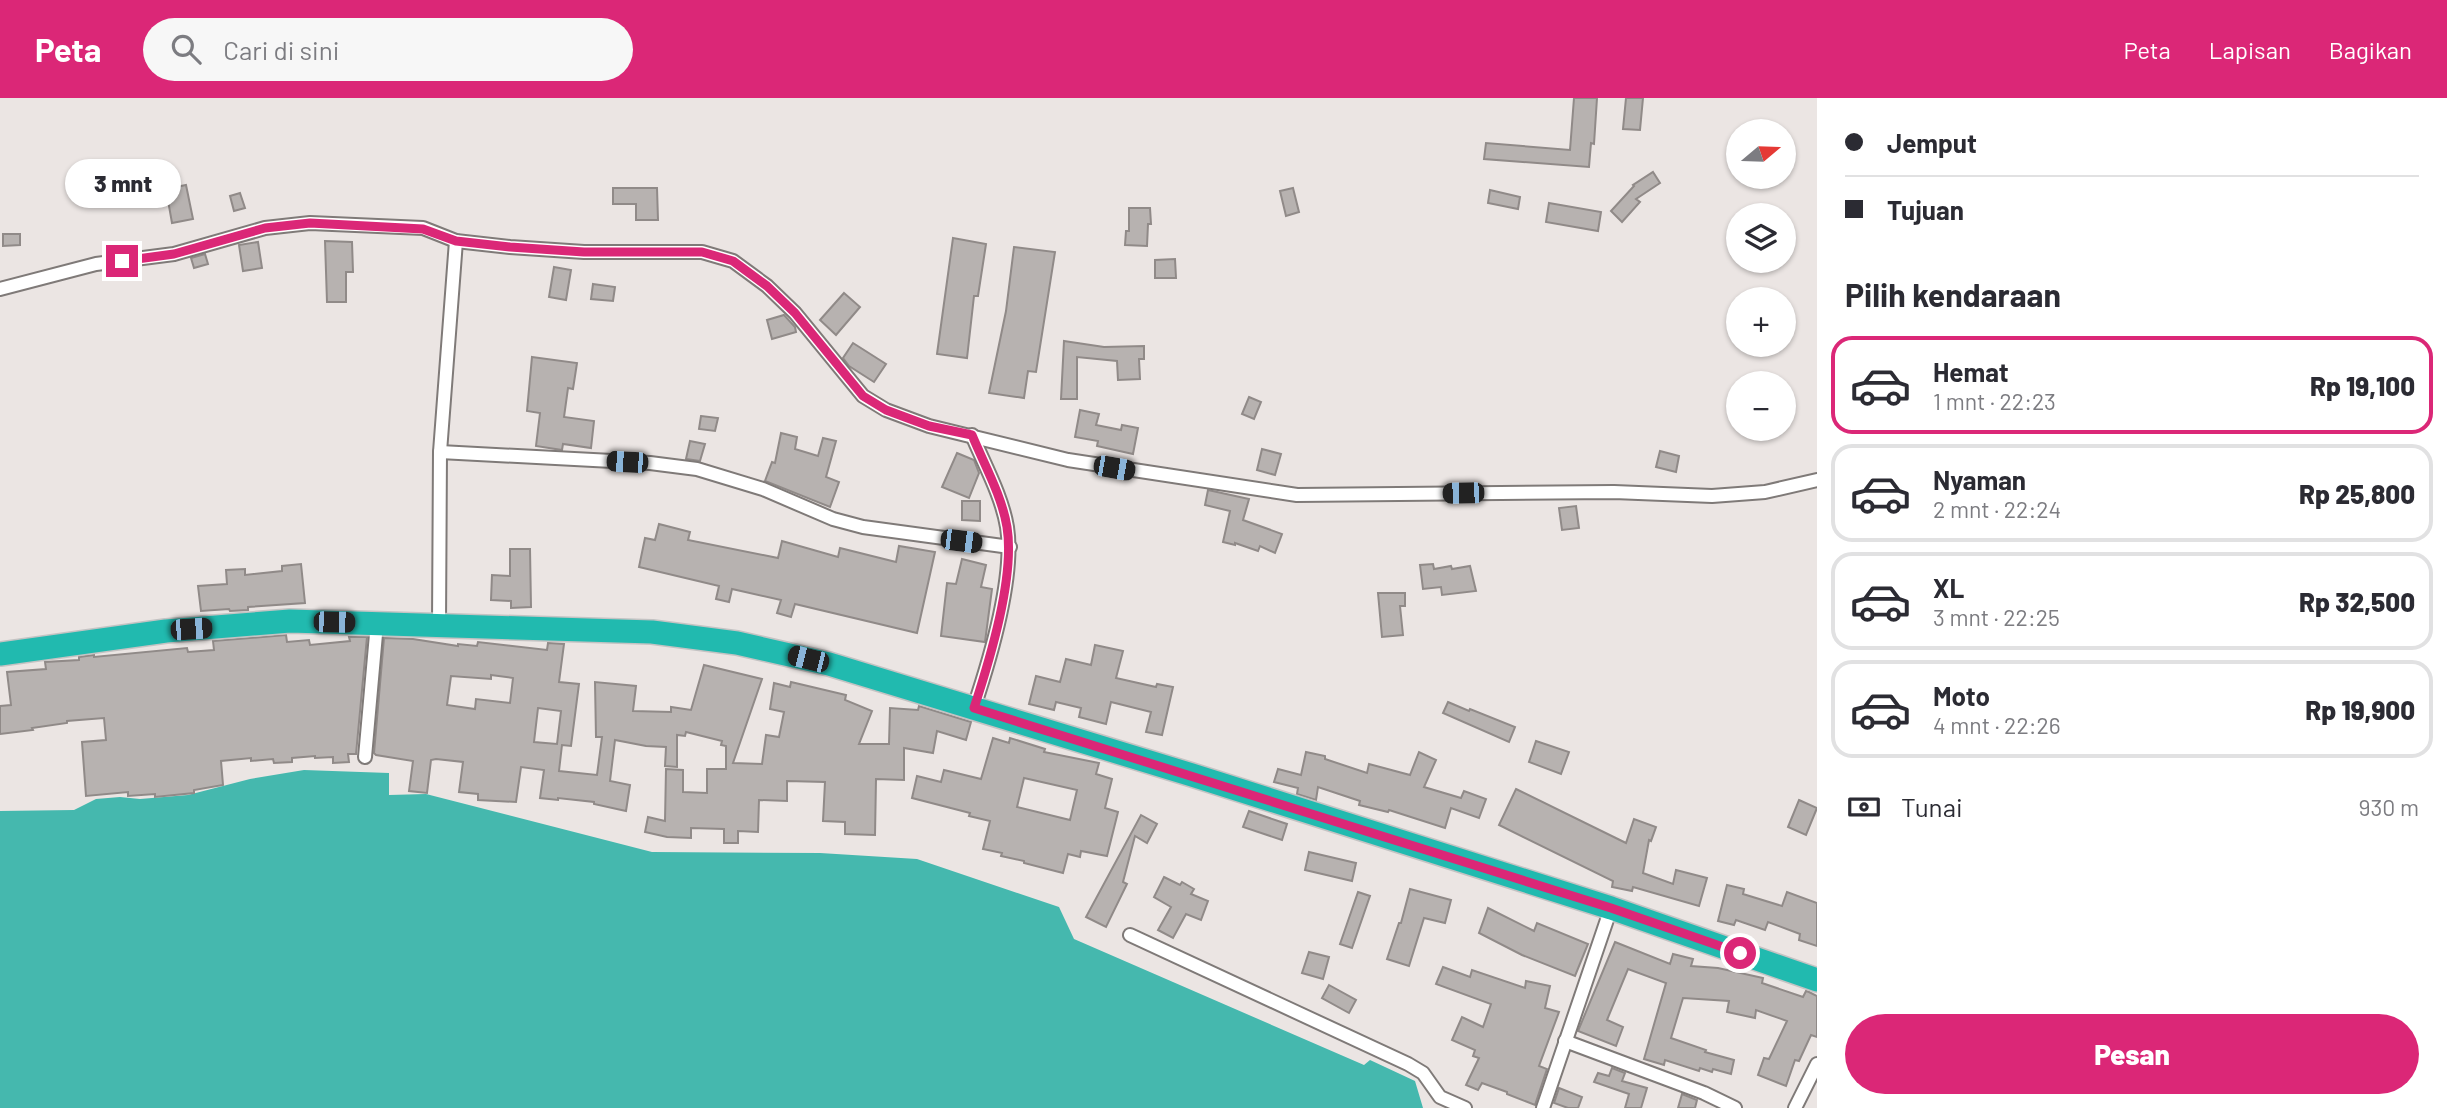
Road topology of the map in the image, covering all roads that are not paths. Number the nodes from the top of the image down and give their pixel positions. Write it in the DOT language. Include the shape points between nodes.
graph roads {
  1 [pos="456,241"];
  2 [pos="0,289"];
  3 [pos="972,435"];
  4 [pos="440,452"];
  5 [pos="1817,480"];
  6 [pos="1010,547"];
  7 [pos="377,623"];
  8 [pos="439,625"];
  9 [pos="0,654"];
  10 [pos="974,708"];
  11 [pos="365,757"];
  12 [pos="1611,908"];
  13 [pos="1130,935"];
  14 [pos="1817,980"];
  15 [pos="1565,1041"];
  16 [pos="1817,1064"];
  17 [pos="1465,1108"];
  18 [pos="1543,1108"];
  19 [pos="1735,1108"];
  20 [pos="1795,1108"];
  1 -- 2 [label="street" via="423,229 310,223 265,228 174,254 96,264"];
  1 -- 3 [label="street" via="584,252 702,252 733,261 795,313 863,396 929,426"];
  1 -- 4 [label="street"];
  3 -- 5 [label="street" via="1068,460 1297,495 1614,492 1712,496 1765,492"];
  3 -- 6 [label="street" via="1006,523"];
  4 -- 6 [label="street" via="697,469 863,527"];
  4 -- 8 [label="street"];
  6 -- 10 [label="street" via="991,656"];
  7 -- 8 [label="highway"];
  7 -- 9 [label="highway" via="290,621 180,630"];
  7 -- 11 [label="street"];
  8 -- 10 [label="highway" via="652,632 737,643 829,664"];
  10 -- 12 [label="highway"];
  12 -- 14 [label="highway"];
  12 -- 15 [label="street"];
  13 -- 17 [label="street" via="1408,1064 1423,1073 1440,1097"];
  15 -- 18 [label="street"];
  15 -- 19 [label="street"];
  16 -- 20 [label="street"];
}
